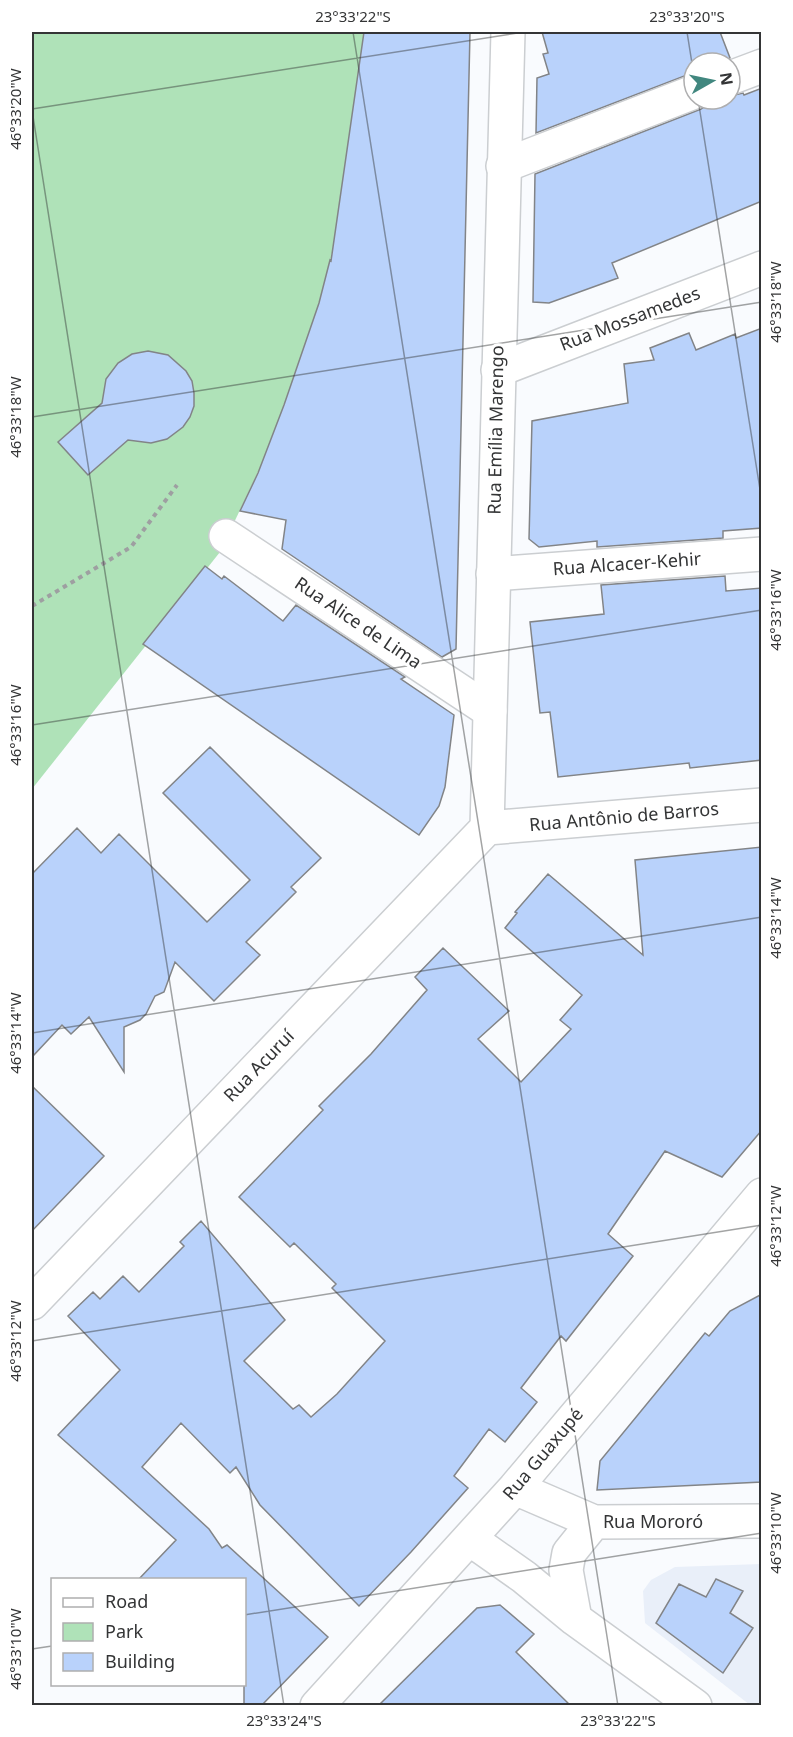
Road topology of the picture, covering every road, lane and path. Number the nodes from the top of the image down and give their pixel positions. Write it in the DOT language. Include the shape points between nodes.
graph roads {
  1 [pos="508,32"];
  2 [pos="762,66"];
  3 [pos="742,74"];
  4 [pos="682,97"];
  5 [pos="503,166"];
  6 [pos="762,268"];
  7 [pos="498,370"];
  8 [pos="177,485"];
  9 [pos="226,536"];
  10 [pos="762,554"];
  11 [pos="493,574"];
  12 [pos="32,606"];
  13 [pos="490,711"];
  14 [pos="762,805"];
  15 [pos="487,828"];
  16 [pos="762,1195"];
  17 [pos="32,1303"];
  18 [pos="515,1488"];
  19 [pos="762,1521"];
  20 [pos="594,1522"];
  21 [pos="470,1539"];
  22 [pos="575,1619"];
  23 [pos="317,1706"];
  24 [pos="695,1706"];
  1 -- 5 [label="street, Rua Emília Marengo"];
  2 -- 3 [label="street"];
  4 -- 5 [label="street"];
  5 -- 7 [label="street, Rua Emília Marengo"];
  6 -- 7 [label="street, Rua Mossamedes"];
  7 -- 11 [label="street, Rua Emília Marengo"];
  8 -- 12 [label="path" via="131,547"];
  9 -- 13 [label="street, Rua Alice de Lima"];
  10 -- 11 [label="street, Rua Alcacer-Kehir"];
  11 -- 13 [label="street, Rua Emília Marengo"];
  13 -- 15 [label="street, Rua Emília Marengo"];
  14 -- 15 [label="street, Rua Antônio de Barros"];
  15 -- 17 [label="street, Rua Acuruí"];
  16 -- 18 [label="street, Rua Guaxupé"];
  18 -- 20 [label="street, Rua Mororó"];
  18 -- 21 [label="street, Rua Guaxupé"];
  19 -- 20 [label="street, Rua Mororó"];
  20 -- 22 [label="street" via="569,1553 566,1570"];
  21 -- 22 [label="street"];
  21 -- 23 [label="street, Rua Guaxupé"];
  22 -- 24 [label="street"];
}
